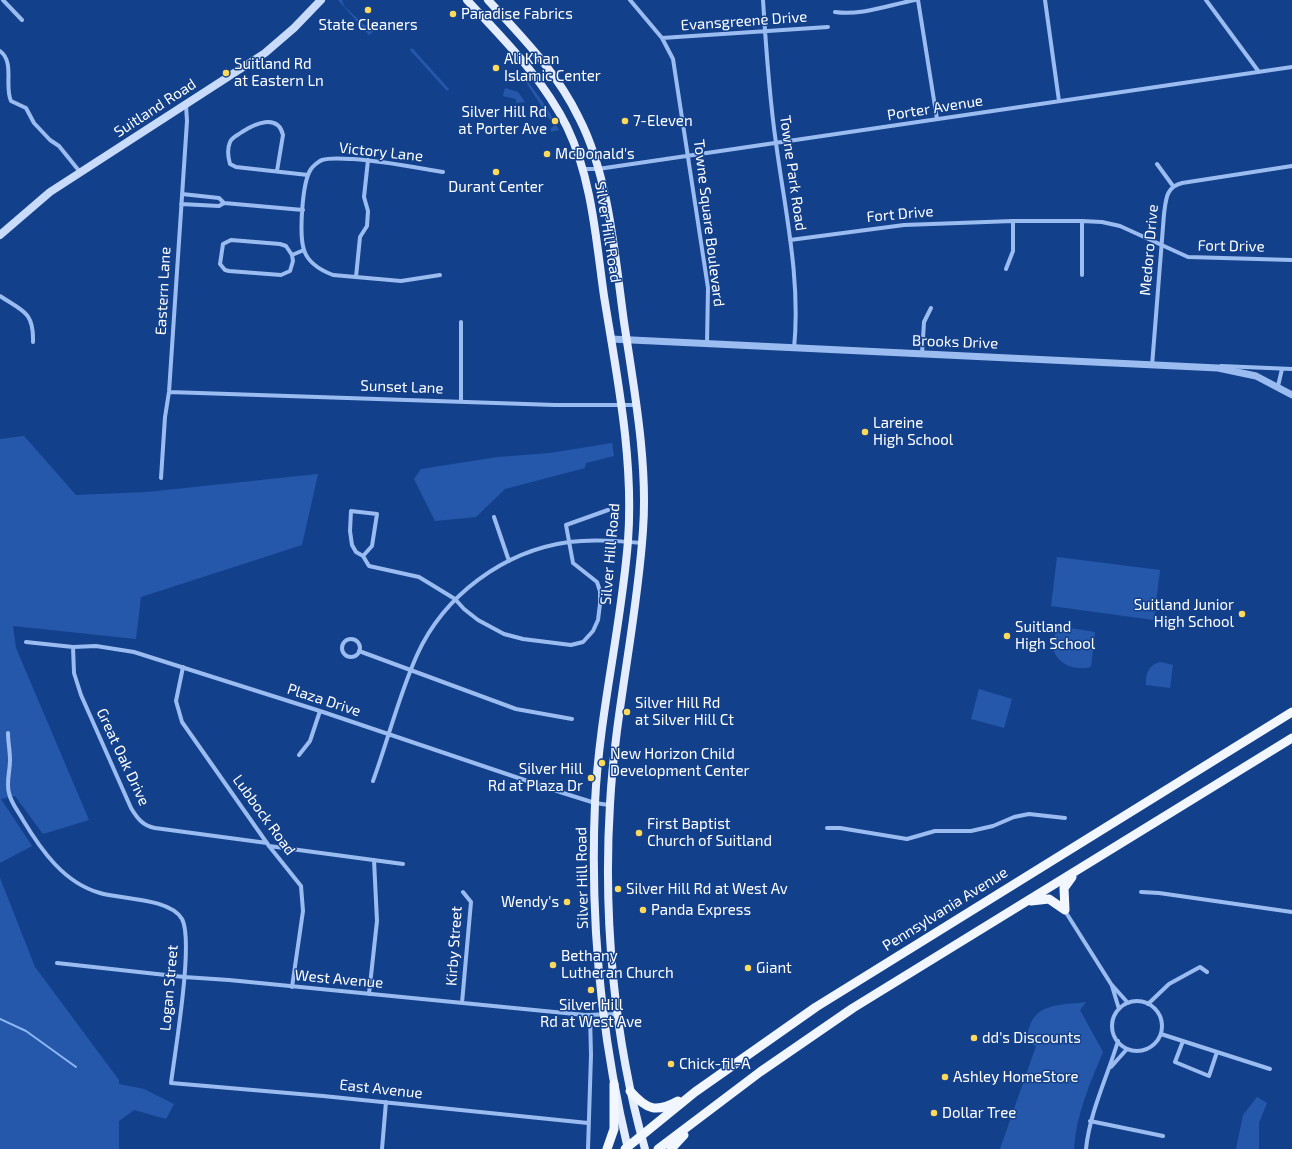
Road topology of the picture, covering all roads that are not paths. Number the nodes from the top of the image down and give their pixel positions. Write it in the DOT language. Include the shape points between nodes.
graph roads {
  1 [pos="3,0"];
  2 [pos="321,0"];
  3 [pos="467,0"];
  4 [pos="488,0"];
  5 [pos="630,0"];
  6 [pos="763,0"];
  7 [pos="916,0"];
  8 [pos="1044,0"];
  9 [pos="1206,0"];
  10 [pos="835,12"];
  11 [pos="22,20"];
  12 [pos="828,26"];
  13 [pos="765,32"];
  14 [pos="662,38"];
  15 [pos="0,51"];
  16 [pos="1292,67"];
  17 [pos="1259,72"];
  18 [pos="1059,101"];
  19 [pos="186,104"];
  20 [pos="937,119"];
  21 [pos="776,144"];
  22 [pos="688,155"];
  23 [pos="368,160"];
  24 [pos="1157,164"];
  25 [pos="1292,166"];
  26 [pos="582,169"];
  27 [pos="598,169"];
  28 [pos="80,172"];
  29 [pos="277,172"];
  30 [pos="443,172"];
  31 [pos="308,175"];
  32 [pos="1173,186"];
  33 [pos="182,194"];
  34 [pos="224,203"];
  35 [pos="181,204"];
  36 [pos="303,210"];
  37 [pos="1013,221"];
  38 [pos="1082,221"];
  39 [pos="0,235"];
  40 [pos="790,240"];
  41 [pos="1161,245"];
  42 [pos="304,250"];
  43 [pos="292,255"];
  44 [pos="1292,260"];
  45 [pos="1006,269"];
  46 [pos="440,275"];
  47 [pos="1082,275"];
  48 [pos="356,278"];
  49 [pos="0,296"];
  50 [pos="930,308"];
  51 [pos="461,322"];
  52 [pos="611,339"];
  53 [pos="627,339"];
  54 [pos="33,342"];
  55 [pos="707,345"];
  56 [pos="794,349"];
  57 [pos="922,354"];
  58 [pos="1152,366"];
  59 [pos="1203,367"];
  60 [pos="1282,369"];
  61 [pos="1292,369"];
  62 [pos="1278,386"];
  63 [pos="169,392"];
  64 [pos="1292,395"];
  65 [pos="461,401"];
  66 [pos="620,405"];
  67 [pos="635,405"];
  68 [pos="161,478"];
  69 [pos="608,510"];
  70 [pos="494,517"];
  71 [pos="628,541"];
  72 [pos="570,542"];
  73 [pos="642,543"];
  74 [pos="363,556"];
  75 [pos="509,561"];
  76 [pos="455,599"];
  77 [pos="26,642"];
  78 [pos="73,647"];
  79 [pos="360,652"];
  80 [pos="183,667"];
  81 [pos="410,672"];
  82 [pos="320,711"];
  83 [pos="1292,712"];
  84 [pos="572,719"];
  85 [pos="8,733"];
  86 [pos="390,734"];
  87 [pos="1292,738"];
  88 [pos="299,755"];
  89 [pos="373,781"];
  90 [pos="595,803"];
  91 [pos="610,805"];
  92 [pos="1065,818"];
  93 [pos="827,828"];
  94 [pos="268,844"];
  95 [pos="374,860"];
  96 [pos="404,864"];
  97 [pos="1081,868"];
  98 [pos="463,892"];
  99 [pos="1141,892"];
  100 [pos="1026,902"];
  101 [pos="1065,910"];
  102 [pos="1292,912"];
  103 [pos="57,963"];
  104 [pos="1207,972"];
  105 [pos="184,977"];
  106 [pos="1111,984"];
  107 [pos="292,987"];
  108 [pos="369,994"];
  109 [pos="462,1003"];
  110 [pos="1128,1003"];
  111 [pos="1148,1004"];
  112 [pos="1119,1009"];
  113 [pos="618,1014"];
  114 [pos="590,1016"];
  115 [pos="604,1016"];
  116 [pos="1161,1034"];
  117 [pos="1118,1041"];
  118 [pos="1183,1041"];
  119 [pos="1127,1049"];
  120 [pos="1217,1052"];
  121 [pos="1110,1068"];
  122 [pos="1270,1069"];
  123 [pos="171,1083"];
  124 [pos="614,1084"];
  125 [pos="630,1091"];
  126 [pos="695,1092"];
  127 [pos="386,1102"];
  128 [pos="715,1105"];
  129 [pos="1090,1121"];
  130 [pos="588,1123"];
  131 [pos="641,1136"];
  132 [pos="1163,1136"];
  133 [pos="627,1148"];
  134 [pos="382,1149"];
  135 [pos="588,1149"];
  136 [pos="608,1149"];
  137 [pos="645,1149"];
  138 [pos="658,1149"];
  139 [pos="671,1149"];
  140 [pos="1086,1149"];
  1 -- 11 [label="street"];
  2 -- 19 [label="main road, Suitland Road" via="265,53"];
  3 -- 26 [label="main road, Silver Hill Road" via="525,63 544,88 568,129"];
  4 -- 27 [label="main road, Silver Hill Road" via="555,76 580,119"];
  5 -- 14 [label="street, Towne Square Boulevard"];
  6 -- 13 [label="street, Towne Park Road"];
  7 -- 10 [label="street" via="845,14"];
  7 -- 20 [label="street"];
  8 -- 18 [label="street"];
  9 -- 17 [label="street"];
  12 -- 13 [label="street, Evansgreene Drive"];
  13 -- 14 [label="street, Evansgreene Drive"];
  13 -- 21 [label="street, Towne Park Road"];
  14 -- 22 [label="street, Towne Square Boulevard" via="673,59"];
  15 -- 28 [label="street" via="6,58 11,101 26,108 34,123 59,146"];
  16 -- 17 [label="street, Porter Avenue"];
  17 -- 18 [label="street, Porter Avenue"];
  18 -- 20 [label="street, Porter Avenue"];
  19 -- 28 [label="main road, Suitland Road"];
  19 -- 33 [label="street, Eastern Lane"];
  20 -- 21 [label="street, Porter Avenue"];
  21 -- 22 [label="street, Porter Avenue"];
  21 -- 40 [label="street, Towne Park Road"];
  22 -- 27 [label="street, Porter Avenue"];
  22 -- 55 [label="street, Towne Square Boulevard" via="708,288"];
  23 -- 30 [label="street, Victory Lane"];
  23 -- 31 [label="street, Victory Lane" via="322,160"];
  23 -- 48 [label="street" via="364,197 368,211 367,226 360,237"];
  24 -- 32 [label="street"];
  25 -- 32 [label="street, Medoro Drive"];
  26 -- 27 [label="street, Porter Avenue"];
  26 -- 52 [label="main road, Silver Hill Road" via="589,195"];
  27 -- 53 [label="main road, Silver Hill Road" via="612,236"];
  28 -- 39 [label="main road, Suitland Road" via="36,202"];
  29 -- 29 [label="street" via="230,164 230,142 256,123 267,121 278,125 284,135"];
  29 -- 31 [label="street"];
  31 -- 36 [label="street"];
  32 -- 41 [label="street, Medoro Drive" via="1166,196"];
  33 -- 34 [label="street" via="219,198"];
  33 -- 35 [label="street, Eastern Lane"];
  34 -- 35 [label="street" via="219,206"];
  34 -- 36 [label="street"];
  35 -- 63 [label="street, Eastern Lane"];
  36 -- 42 [label="street"];
  37 -- 38 [label="street, Fort Drive"];
  37 -- 40 [label="street, Fort Drive" via="904,225"];
  37 -- 45 [label="street" via="1013,251"];
  38 -- 41 [label="street, Fort Drive" via="1120,226"];
  38 -- 47 [label="street"];
  40 -- 56 [label="street, Towne Park Road" via="797,298"];
  41 -- 44 [label="street, Fort Drive" via="1183,256 1196,258"];
  41 -- 58 [label="street, Medoro Drive"];
  42 -- 43 [label="street"];
  42 -- 48 [label="street" via="310,262 324,272"];
  43 -- 43 [label="street" via="286,246 280,244 231,240 223,244 220,259 222,268 229,272 282,275 290,271"];
  46 -- 48 [label="street" via="401,281"];
  49 -- 54 [label="street" via="30,317 34,326"];
  50 -- 57 [label="street" via="924,322"];
  51 -- 65 [label="street"];
  52 -- 53 [label="street, Brooks Drive"];
  52 -- 66 [label="main road, Silver Hill Road"];
  53 -- 55 [label="street, Brooks Drive"];
  53 -- 67 [label="main road, Silver Hill Road"];
  55 -- 56 [label="street, Brooks Drive"];
  56 -- 57 [label="street, Brooks Drive"];
  57 -- 58 [label="street, Brooks Drive"];
  58 -- 59 [label="street, Brooks Drive"];
  59 -- 60 [label="street"];
  59 -- 62 [label="street, Brooks Drive" via="1248,373"];
  60 -- 61 [label="street"];
  60 -- 62 [label="street"];
  62 -- 64 [label="street, Brooks Drive"];
  63 -- 65 [label="street, Sunset Lane"];
  63 -- 68 [label="street, Eastern Lane"];
  65 -- 66 [label="street, Sunset Lane"];
  66 -- 67 [label="street, Sunset Lane"];
  66 -- 71 [label="main road, Silver Hill Road" via="628,482"];
  67 -- 73 [label="main road, Silver Hill Road" via="644,481"];
  69 -- 72 [label="street" via="566,525"];
  70 -- 75 [label="street"];
  71 -- 72 [label="street"];
  71 -- 73 [label="street"];
  71 -- 90 [label="main road, Silver Hill Road" via="606,699"];
  72 -- 75 [label="street"];
  72 -- 76 [label="street" via="575,566 594,579 600,591 596,626 583,642 568,645 504,634 478,620"];
  73 -- 91 [label="main road, Silver Hill Road" via="618,718"];
  74 -- 74 [label="street" via="356,552 351,540 351,511 376,514 372,546"];
  74 -- 76 [label="street" via="369,566 419,577"];
  75 -- 76 [label="street" via="488,573"];
  76 -- 81 [label="street" via="430,632"];
  77 -- 78 [label="street, Plaza Drive"];
  78 -- 80 [label="street, Plaza Drive" via="96,646 134,652"];
  78 -- 94 [label="street, Great Oak Drive" via="74,673 81,695 131,808 140,820 146,826 155,828"];
  79 -- 79 [label="street" via="359,643 353,639 346,640 342,646 344,654 348,657 356,656"];
  79 -- 81 [label="street"];
  80 -- 82 [label="street, Plaza Drive"];
  80 -- 94 [label="street, Lubbock Road" via="176,698 179,718"];
  81 -- 84 [label="street" via="516,709"];
  81 -- 86 [label="street"];
  82 -- 86 [label="street, Plaza Drive"];
  82 -- 88 [label="street" via="310,741"];
  83 -- 126 [label="highway, Pennsylvania Avenue" via="853,982"];
  85 -- 105 [label="street, Logan Street" via="8,792 42,848 59,868 84,887 99,893 158,904 180,916 186,934"];
  86 -- 89 [label="street"];
  86 -- 90 [label="street, Plaza Drive"];
  87 -- 97 [label="highway"];
  90 -- 91 [label="street, Plaza Drive"];
  90 -- 115 [label="main road, Silver Hill Road" via="596,911"];
  91 -- 113 [label="main road, Silver Hill Road" via="610,906"];
  92 -- 93 [label="street" via="1029,814 971,831 935,832 907,839"];
  94 -- 95 [label="street, Great Oak Drive"];
  94 -- 107 [label="street, Lubbock Road" via="296,878 303,896"];
  95 -- 96 [label="street, Great Oak Drive"];
  95 -- 108 [label="street" via="376,921"];
  97 -- 100 [label="highway"];
  97 -- 101 [label="highway" via="1064,888"];
  98 -- 109 [label="street, Kirby Street" via="471,902"];
  99 -- 102 [label="street"];
  100 -- 101 [label="highway" via="1046,899"];
  100 -- 128 [label="highway" via="840,1017"];
  101 -- 106 [label="street"];
  103 -- 105 [label="street, West Avenue"];
  104 -- 111 [label="street" via="1200,967 1169,984"];
  105 -- 107 [label="street, West Avenue"];
  105 -- 123 [label="street, Logan Street"];
  106 -- 110 [label="street"];
  106 -- 112 [label="street"];
  107 -- 108 [label="street, West Avenue"];
  108 -- 109 [label="street, West Avenue"];
  109 -- 114 [label="street, West Avenue"];
  110 -- 111 [label="street"];
  110 -- 112 [label="street"];
  111 -- 116 [label="street" via="1160,1017"];
  112 -- 117 [label="street" via="1113,1023 1113,1031"];
  113 -- 115 [label="street, West Avenue"];
  113 -- 125 [label="main road, Silver Hill Road"];
  114 -- 115 [label="street, West Avenue"];
  114 -- 130 [label="street"];
  115 -- 124 [label="main road, Silver Hill Road"];
  116 -- 118 [label="street"];
  116 -- 119 [label="street" via="1148,1048 1137,1051"];
  117 -- 119 [label="street"];
  117 -- 121 [label="street"];
  118 -- 120 [label="street"];
  118 -- 120 [label="street" via="1175,1062 1209,1076"];
  119 -- 121 [label="street"];
  120 -- 122 [label="street"];
  121 -- 129 [label="street"];
  123 -- 127 [label="street, East Avenue"];
  124 -- 133 [label="main road, Silver Hill Road"];
  124 -- 136 [label="highway" via="614,1129"];
  125 -- 126 [label="highway" via="645,1105 657,1109"];
  125 -- 131 [label="main road, Silver Hill Road"];
  126 -- 131 [label="highway, Pennsylvania Avenue"];
  127 -- 130 [label="street, East Avenue"];
  127 -- 134 [label="street"];
  128 -- 138 [label="highway"];
  128 -- 139 [label="highway"];
  129 -- 132 [label="street"];
  129 -- 140 [label="street"];
  130 -- 135 [label="street"];
  131 -- 133 [label="highway, Pennsylvania Avenue"];
  131 -- 137 [label="main road, Silver Hill Road"];
}
